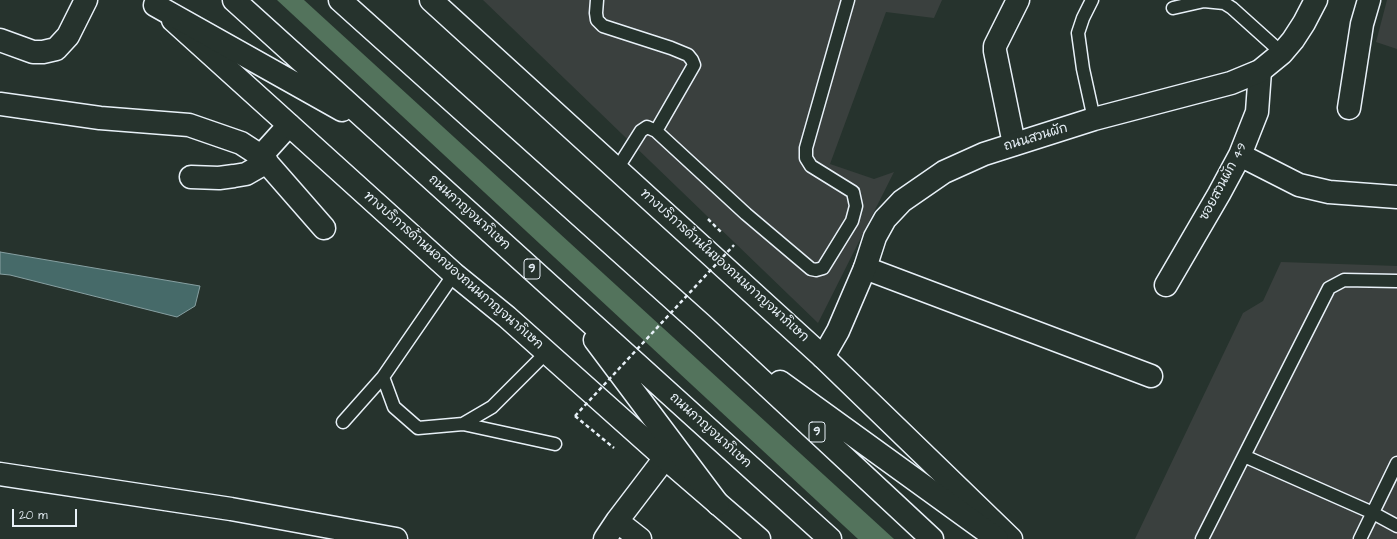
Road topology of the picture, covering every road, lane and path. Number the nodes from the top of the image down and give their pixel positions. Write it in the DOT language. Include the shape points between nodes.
graph roads {
  1 [pos="86,0"];
  2 [pos="234,0"];
  3 [pos="340,0"];
  4 [pos="431,0"];
  5 [pos="597,0"];
  6 [pos="848,0"];
  7 [pos="1018,0"];
  8 [pos="1092,0"];
  9 [pos="1316,0"];
  10 [pos="1368,0"];
  11 [pos="153,2"];
  12 [pos="1173,8"];
  13 [pos="0,40"];
  14 [pos="1282,53"];
  15 [pos="1260,71"];
  16 [pos="0,104"];
  17 [pos="1349,108"];
  18 [pos="1094,120"];
  19 [pos="289,125"];
  20 [pos="378,130"];
  21 [pos="656,131"];
  22 [pos="1014,144"];
  23 [pos="1240,155"];
  24 [pos="264,159"];
  25 [pos="617,169"];
  26 [pos="190,177"];
  27 [pos="1397,197"];
  28 [pos="324,228"];
  29 [pos="734,245"];
  30 [pos="865,268"];
  31 [pos="454,274"];
  32 [pos="1397,280"];
  33 [pos="1166,285"];
  34 [pos="564,299"];
  35 [pos="702,325"];
  36 [pos="546,353"];
  37 [pos="823,357"];
  38 [pos="1150,376"];
  39 [pos="383,377"];
  40 [pos="343,422"];
  41 [pos="463,424"];
  42 [pos="555,444"];
  43 [pos="614,448"];
  44 [pos="1244,456"];
  45 [pos="665,458"];
  46 [pos="1397,464"];
  47 [pos="0,474"];
  48 [pos="718,504"];
  49 [pos="1373,512"];
  50 [pos="617,521"];
  51 [pos="1397,526"];
  52 [pos="396,539"];
  53 [pos="605,539"];
  54 [pos="640,539"];
  55 [pos="759,539"];
  56 [pos="830,539"];
  57 [pos="932,539"];
  58 [pos="997,539"];
  59 [pos="1011,539"];
  60 [pos="1202,539"];
  61 [pos="1360,539"];
  1 -- 13 [label="main road" via="68,36 56,49 33,52"];
  2 -- 20 [label="main road, ถนนกาญจนาภิเษก / 9"];
  3 -- 35 [label="main road, 9"];
  4 -- 25 [label="main road, ทางบริการด้านในของถนนกาญจนาภิเษก"];
  5 -- 21 [label="lane" via="597,20 603,26 671,48 688,55 692,60 694,65"];
  6 -- 21 [label="lane" via="806,148 806,158 811,166 853,192 856,206 852,221 823,268 811,269 746,214"];
  7 -- 22 [label="main road" via="995,46"];
  8 -- 18 [label="lane" via="1078,33"];
  9 -- 14 [label="main road, ถนนสวนผัก" via="1304,23"];
  10 -- 17 [label="main road"];
  11 -- 19 [label="main road, ทางบริการด้านนอกของถนนกาญจนาภิเษก"];
  11 -- 20 [label="main road"];
  12 -- 14 [label="lane" via="1204,1 1224,3"];
  14 -- 15 [label="main road, ถนนสวนผัก"];
  15 -- 18 [label="main road, ถนนสวนผัก" via="1231,83"];
  15 -- 23 [label="main road, ซอยสวนผัก 49" via="1257,112"];
  16 -- 24 [label="main road" via="100,118 189,125 241,143"];
  18 -- 22 [label="main road, ถนนสวนผัก"];
  19 -- 24 [label="main road"];
  19 -- 31 [label="main road, ทางบริการด้านนอกของถนนกาญจนาภิเษก"];
  20 -- 34 [label="main road, ถนนกาญจนาภิเษก / 9"];
  21 -- 25 [label="lane" via="647,127 641,131"];
  22 -- 30 [label="main road, ถนนสวนผัก" via="944,172 902,201 885,220 875,237"];
  23 -- 27 [label="main road" via="1299,184 1329,192"];
  23 -- 33 [label="main road, ซอยสวนผัก 49"];
  24 -- 26 [label="main road" via="246,174 219,178"];
  24 -- 28 [label="main road"];
  25 -- 37 [label="main road, ทางบริการด้านในของถนนกาญจนาภิเษก"];
  29 -- 43 [label="path, bridge" via="575,416"];
  30 -- 37 [label="main road, ถนนสวนผัก" via="838,331"];
  30 -- 38 [label="main road"];
  31 -- 36 [label="main road, ทางบริการด้านนอกของถนนกาญจนาภิเษก"];
  31 -- 39 [label="lane"];
  32 -- 44 [label="lane" via="1344,280 1329,288"];
  34 -- 48 [label="main road"];
  34 -- 56 [label="main road, ถนนกาญจนาภิเษก / 9"];
  35 -- 57 [label="main road, 9"];
  35 -- 58 [label="main road"];
  36 -- 41 [label="lane" via="492,407"];
  36 -- 45 [label="main road, ทางบริการด้านนอกของถนนกาญจนาภิเษก"];
  37 -- 59 [label="main road, ทางบริการด้านในของถนนกาญจนาภิเษก"];
  39 -- 40 [label="lane"];
  39 -- 41 [label="lane" via="394,407 418,428"];
  41 -- 42 [label="lane"];
  44 -- 49 [label="lane"];
  44 -- 60 [label="lane"];
  45 -- 48 [label="main road, ทางบริการด้านนอกของถนนกาญจนาภิเษก"];
  45 -- 50 [label="main road"];
  46 -- 49 [label="lane"];
  47 -- 52 [label="main road" via="231,509"];
  48 -- 55 [label="main road, ทางบริการด้านนอกของถนนกาญจนาภิเษก"];
  49 -- 51 [label="lane"];
  49 -- 61 [label="lane"];
  50 -- 53 [label="main road"];
  50 -- 54 [label="main road"];
}
